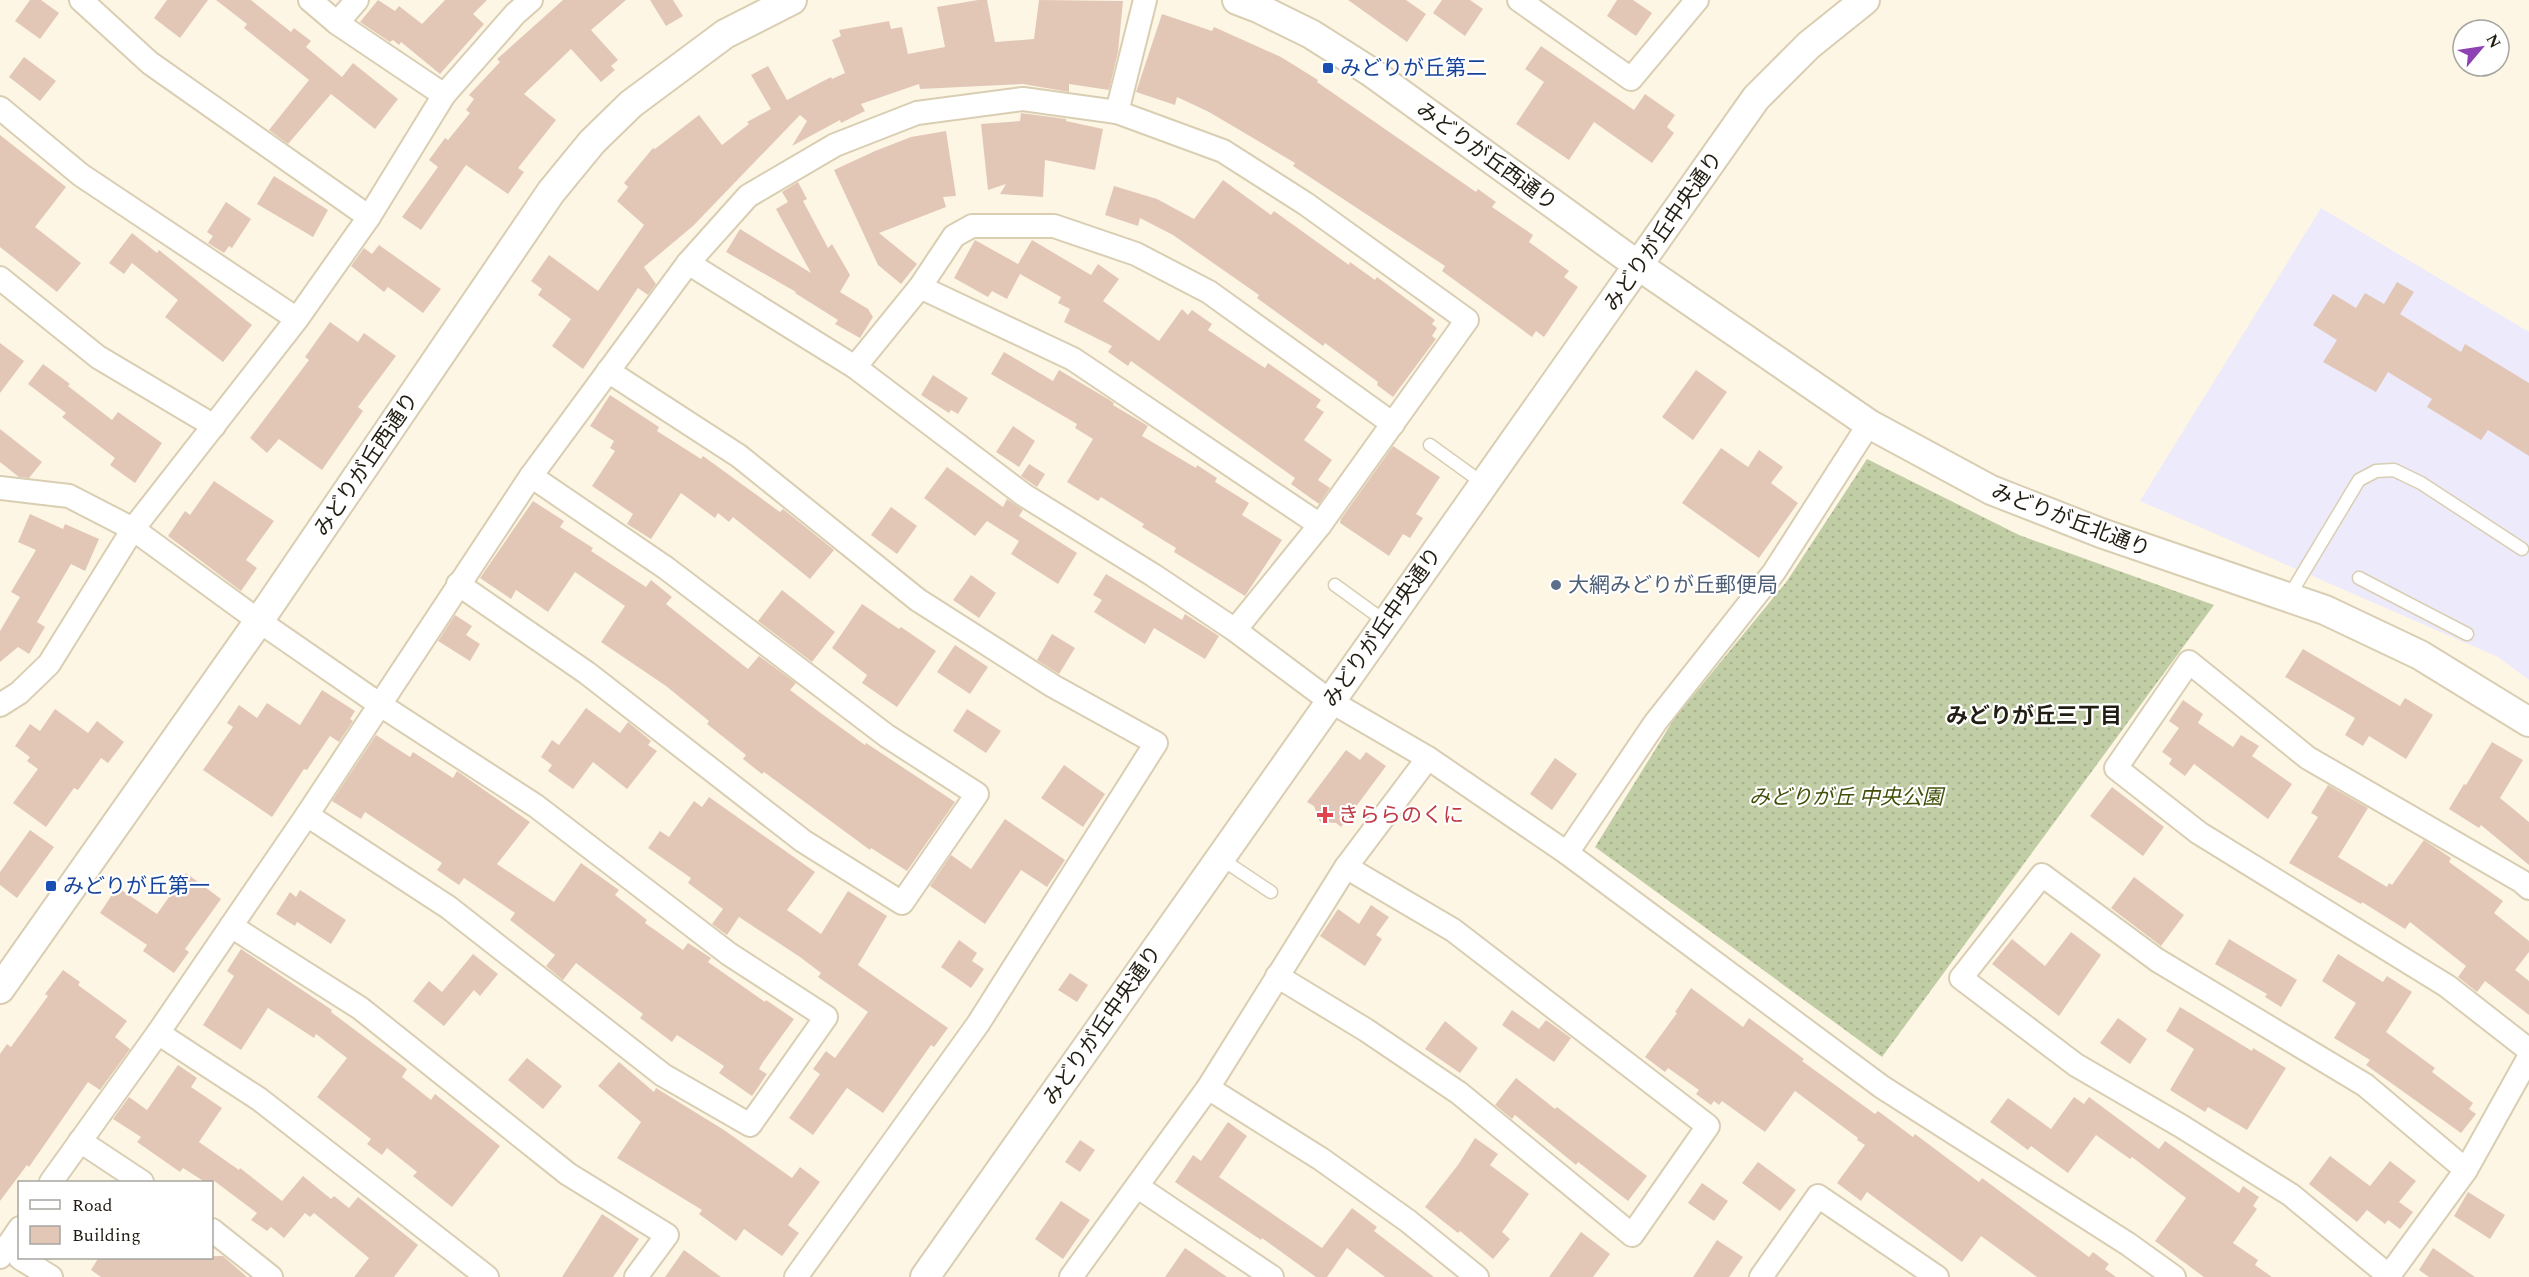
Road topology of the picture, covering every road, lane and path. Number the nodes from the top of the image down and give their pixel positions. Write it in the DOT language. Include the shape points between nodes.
graph roads {
  1 [pos="81,0"];
  2 [pos="310,0"];
  3 [pos="357,0"];
  4 [pos="531,0"];
  5 [pos="792,0"];
  6 [pos="1145,0"];
  7 [pos="1237,0"];
  8 [pos="1519,0"];
  9 [pos="1697,0"];
  10 [pos="1864,0"];
  11 [pos="337,22"];
  12 [pos="444,95"];
  13 [pos="0,108"];
  14 [pos="1117,112"];
  15 [pos="369,217"];
  16 [pos="688,263"];
  17 [pos="1639,266"];
  18 [pos="0,278"];
  19 [pos="920,286"];
  20 [pos="297,319"];
  21 [pos="855,367"];
  22 [pos="608,371"];
  23 [pos="1393,424"];
  24 [pos="1869,424"];
  25 [pos="214,426"];
  26 [pos="1430,445"];
  27 [pos="531,476"];
  28 [pos="1485,484"];
  29 [pos="0,488"];
  30 [pos="1320,525"];
  31 [pos="133,529"];
  32 [pos="2522,549"];
  33 [pos="2359,578"];
  34 [pos="458,584"];
  35 [pos="1335,585"];
  36 [pos="2288,597"];
  37 [pos="259,621"];
  38 [pos="1386,622"];
  39 [pos="1235,630"];
  40 [pos="2467,634"];
  41 [pos="1330,701"];
  42 [pos="379,704"];
  43 [pos="0,705"];
  44 [pos="2529,722"];
  45 [pos="1428,758"];
  46 [pos="307,815"];
  47 [pos="1567,853"];
  48 [pos="1220,858"];
  49 [pos="1346,867"];
  50 [pos="2529,888"];
  51 [pos="1271,892"];
  52 [pos="231,926"];
  53 [pos="1277,976"];
  54 [pos="0,989"];
  55 [pos="158,1033"];
  56 [pos="2529,1050"];
  57 [pos="2529,1057"];
  58 [pos="1208,1088"];
  59 [pos="80,1141"];
  60 [pos="2466,1170"];
  61 [pos="52,1181"];
  62 [pos="140,1181"];
  63 [pos="1138,1187"];
  64 [pos="213,1231"];
  65 [pos="18,1234"];
  66 [pos="11,1255"];
  67 [pos="18,1259"];
  68 [pos="2388,1276"];
  69 [pos="51,1277"];
  70 [pos="271,1277"];
  71 [pos="488,1277"];
  72 [pos="636,1277"];
  73 [pos="796,1277"];
  74 [pos="925,1277"];
  75 [pos="1071,1277"];
  76 [pos="1272,1277"];
  77 [pos="1477,1277"];
  78 [pos="1761,1277"];
  79 [pos="1936,1277"];
  80 [pos="2174,1277"];
  1 -- 15 [label="street" via="150,63"];
  2 -- 11 [label="street"];
  3 -- 11 [label="street"];
  4 -- 12 [label="street"];
  5 -- 37 [label="street, みどりが丘西通り" via="725,34 673,70 592,142 551,192"];
  6 -- 14 [label="street"];
  7 -- 17 [label="street, みどりが丘西通り" via="1311,34 1371,72"];
  8 -- 9 [label="street" via="1631,79"];
  10 -- 17 [label="street, みどりが丘中央通り" via="1809,45 1756,98"];
  11 -- 12 [label="street"];
  12 -- 15 [label="street"];
  13 -- 20 [label="street" via="81,175"];
  14 -- 16 [label="street" via="1023,99 917,113 835,145 748,196"];
  14 -- 23 [label="street" via="1222,151 1306,204 1467,320"];
  15 -- 20 [label="street"];
  16 -- 21 [label="street"];
  16 -- 22 [label="street"];
  17 -- 24 [label="street, みどりが丘北通り"];
  17 -- 28 [label="street, みどりが丘中央通り"];
  18 -- 25 [label="street" via="98,357"];
  19 -- 21 [label="street"];
  19 -- 23 [label="street" via="954,236 972,226 1054,226 1136,254 1209,292"];
  19 -- 30 [label="street" via="1073,359"];
  20 -- 25 [label="street"];
  21 -- 39 [label="street" via="1024,495"];
  22 -- 27 [label="street"];
  22 -- 73 [label="street" via="739,456 918,600 1053,686 1156,743 978,1024"];
  23 -- 30 [label="street"];
  24 -- 36 [label="street, みどりが丘北通り" via="1991,490 2101,533"];
  24 -- 47 [label="street" via="1774,572 1655,723"];
  25 -- 31 [label="street"];
  26 -- 28 [label="lane"];
  27 -- 34 [label="street"];
  27 -- 34 [label="street" via="666,568 887,736 977,794 902,903 803,841 587,673"];
  28 -- 38 [label="street, みどりが丘中央通り"];
  29 -- 31 [label="street" via="69,496"];
  30 -- 39 [label="street"];
  31 -- 37 [label="street"];
  31 -- 43 [label="street" via="49,664 20,693"];
  32 -- 36 [label="lane" via="2421,483 2394,470 2376,471 2359,480"];
  33 -- 40 [label="lane"];
  34 -- 42 [label="street"];
  35 -- 38 [label="lane"];
  36 -- 44 [label="street, みどりが丘北通り" via="2420,655"];
  37 -- 42 [label="street"];
  37 -- 54 [label="street, みどりが丘西通り"];
  38 -- 41 [label="street, みどりが丘中央通り"];
  39 -- 41 [label="street"];
  41 -- 45 [label="street"];
  41 -- 48 [label="street, みどりが丘中央通り"];
  42 -- 46 [label="street"];
  42 -- 46 [label="street" via="536,806 729,954 826,1017 750,1125 663,1075 448,907"];
  45 -- 47 [label="street"];
  45 -- 49 [label="street"];
  46 -- 52 [label="street"];
  47 -- 80 [label="street" via="1882,1087"];
  48 -- 51 [label="lane"];
  48 -- 74 [label="street, みどりが丘中央通り"];
  49 -- 53 [label="street"];
  49 -- 53 [label="street" via="1453,930 1708,1126 1632,1235 1459,1093"];
  50 -- 56 [label="street" via="2308,758 2189,662 2116,768 2199,832 2447,986"];
  52 -- 55 [label="street"];
  52 -- 72 [label="street" via="360,1008 568,1174 667,1235"];
  53 -- 58 [label="street"];
  55 -- 59 [label="street"];
  55 -- 71 [label="street" via="259,1099"];
  57 -- 60 [label="street"];
  58 -- 63 [label="street"];
  58 -- 77 [label="street" via="1321,1159 1408,1221"];
  59 -- 61 [label="street"];
  59 -- 62 [label="street"];
  60 -- 68 [label="street"];
  60 -- 68 [label="street" via="2364,1085 2157,960 2042,875 1960,978 2076,1065 2291,1195"];
  63 -- 75 [label="street"];
  63 -- 76 [label="street"];
  64 -- 70 [label="street"];
  65 -- 66 [label="street"];
  67 -- 69 [label="street"];
  78 -- 79 [label="street" via="1818,1196"];
}
